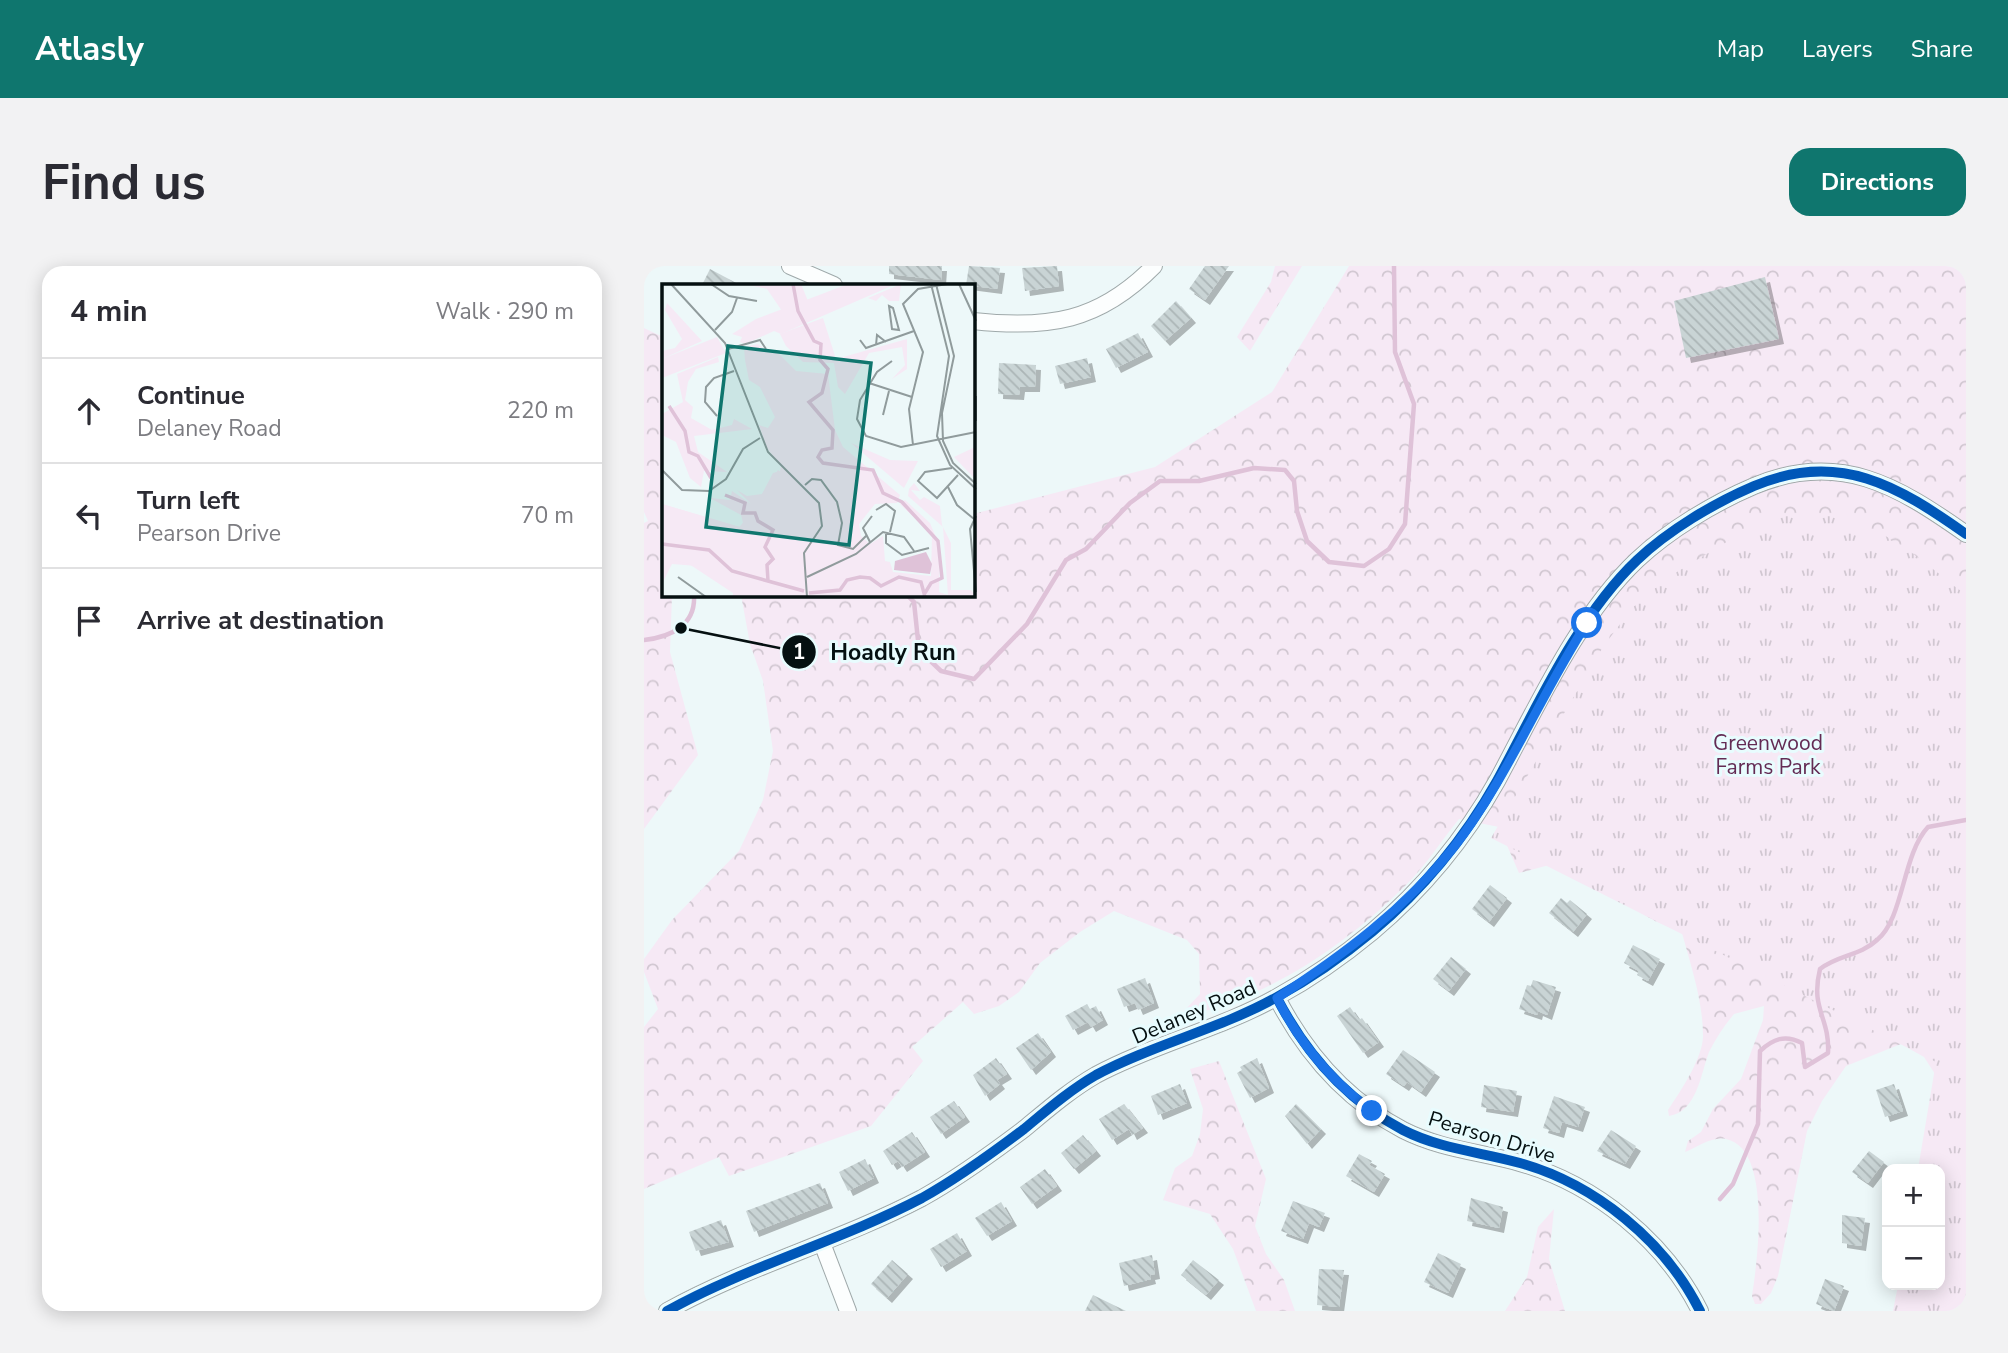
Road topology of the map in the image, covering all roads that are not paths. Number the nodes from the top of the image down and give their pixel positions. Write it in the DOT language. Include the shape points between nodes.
graph roads {
  1 [pos="790,266"];
  2 [pos="1154,266"];
  3 [pos="832,284"];
  4 [pos="975,321"];
  5 [pos="1966,534"];
  6 [pos="1277,998"];
  7 [pos="822,1243"];
  8 [pos="667,1311"];
  9 [pos="848,1311"];
  10 [pos="1700,1311"];
  1 -- 3 [label="street"];
  2 -- 4 [label="street" via="1119,297 1076,317 1035,326"];
  5 -- 6 [label="street, Delaney Road" via="1870,476 1828,471 1754,486 1691,520 1637,560 1606,596 1564,659 1476,815 1422,884 1346,952"];
  6 -- 7 [label="street, Delaney Road" via="1094,1076 968,1170 892,1213"];
  6 -- 10 [label="street, Pearson Drive" via="1303,1044 1327,1073 1372,1111 1431,1142 1520,1163 1606,1204 1653,1245"];
  7 -- 8 [label="street, Delaney Road"];
  7 -- 9 [label="street"];
}
